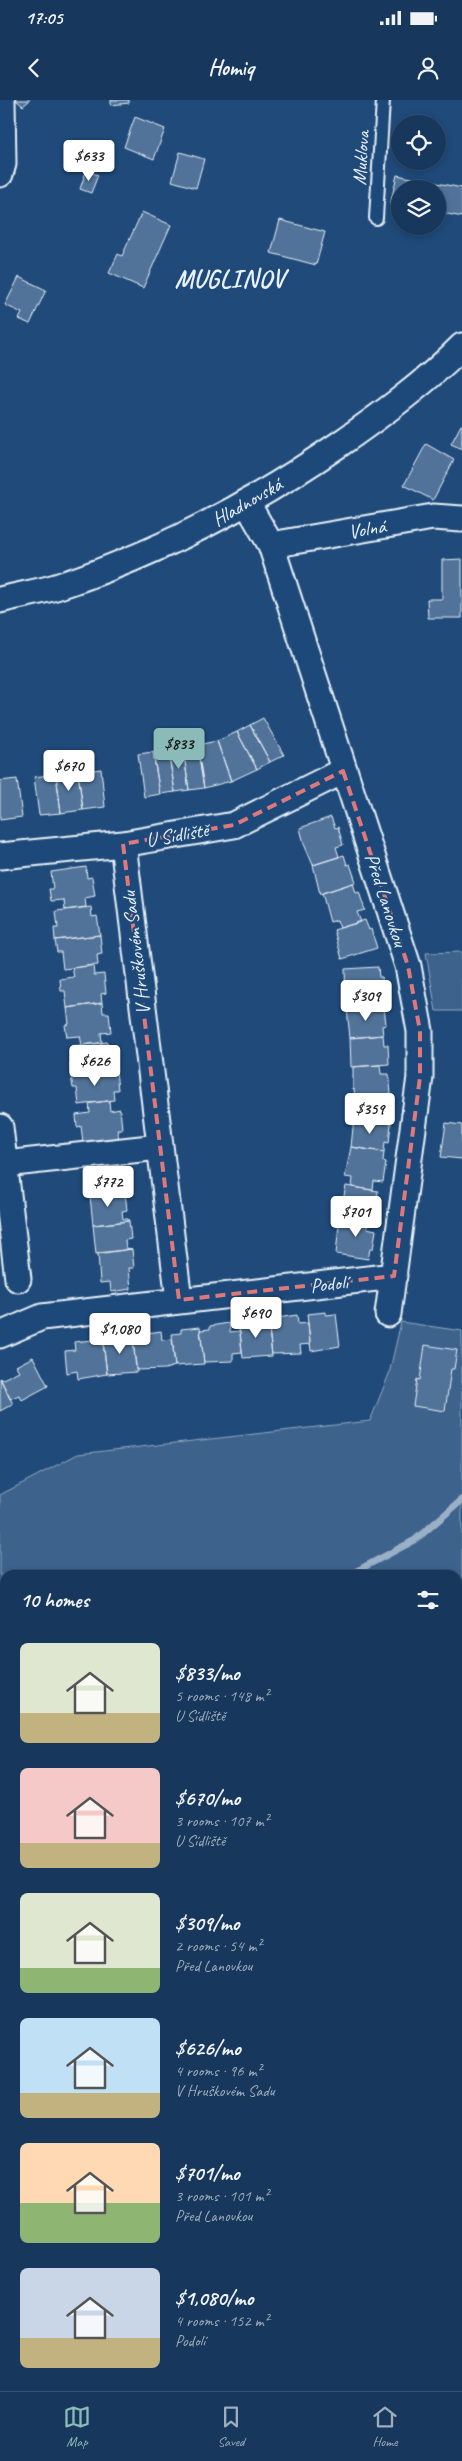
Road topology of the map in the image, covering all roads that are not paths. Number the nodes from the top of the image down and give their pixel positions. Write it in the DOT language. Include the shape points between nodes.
graph roads {
  1 [pos="2,100"];
  2 [pos="383,100"];
  3 [pos="0,174"];
  4 [pos="376,218"];
  5 [pos="462,346"];
  6 [pos="247,503"];
  7 [pos="462,519"];
  8 [pos="271,545"];
  9 [pos="0,600"];
  10 [pos="343,771"];
  11 [pos="123,844"];
  12 [pos="0,856"];
  13 [pos="0,1127"];
  14 [pos="159,1147"];
  15 [pos="5,1164"];
  16 [pos="394,1276"];
  17 [pos="18,1279"];
  18 [pos="179,1300"];
  19 [pos="388,1314"];
  20 [pos="0,1335"];
  1 -- 3 [label="street" via="3,164"];
  2 -- 4 [label="lane, Muklova"];
  5 -- 6 [label="street, Hladnovská" via="418,386 364,427"];
  6 -- 8 [label="street, Před Lanovkou"];
  6 -- 9 [label="street, Hladnovská" via="129,561 57,586"];
  7 -- 8 [label="street, Volná" via="433,517"];
  8 -- 10 [label="street, Před Lanovkou"];
  10 -- 11 [label="street, U Sídliště" via="234,825"];
  10 -- 16 [label="street, Před Lanovkou" via="408,966 420,1031 420,1077"];
  11 -- 12 [label="street, U Sídliště"];
  11 -- 14 [label="street, V Hruškovém Sadu"];
  13 -- 15 [label="street"];
  14 -- 15 [label="street"];
  14 -- 18 [label="street, V Hruškovém Sadu"];
  15 -- 17 [label="street"];
  16 -- 18 [label="street, Podolí"];
  16 -- 19 [label="street, Před Lanovkou"];
  18 -- 20 [label="street, Podolí" via="42,1317"];
}
